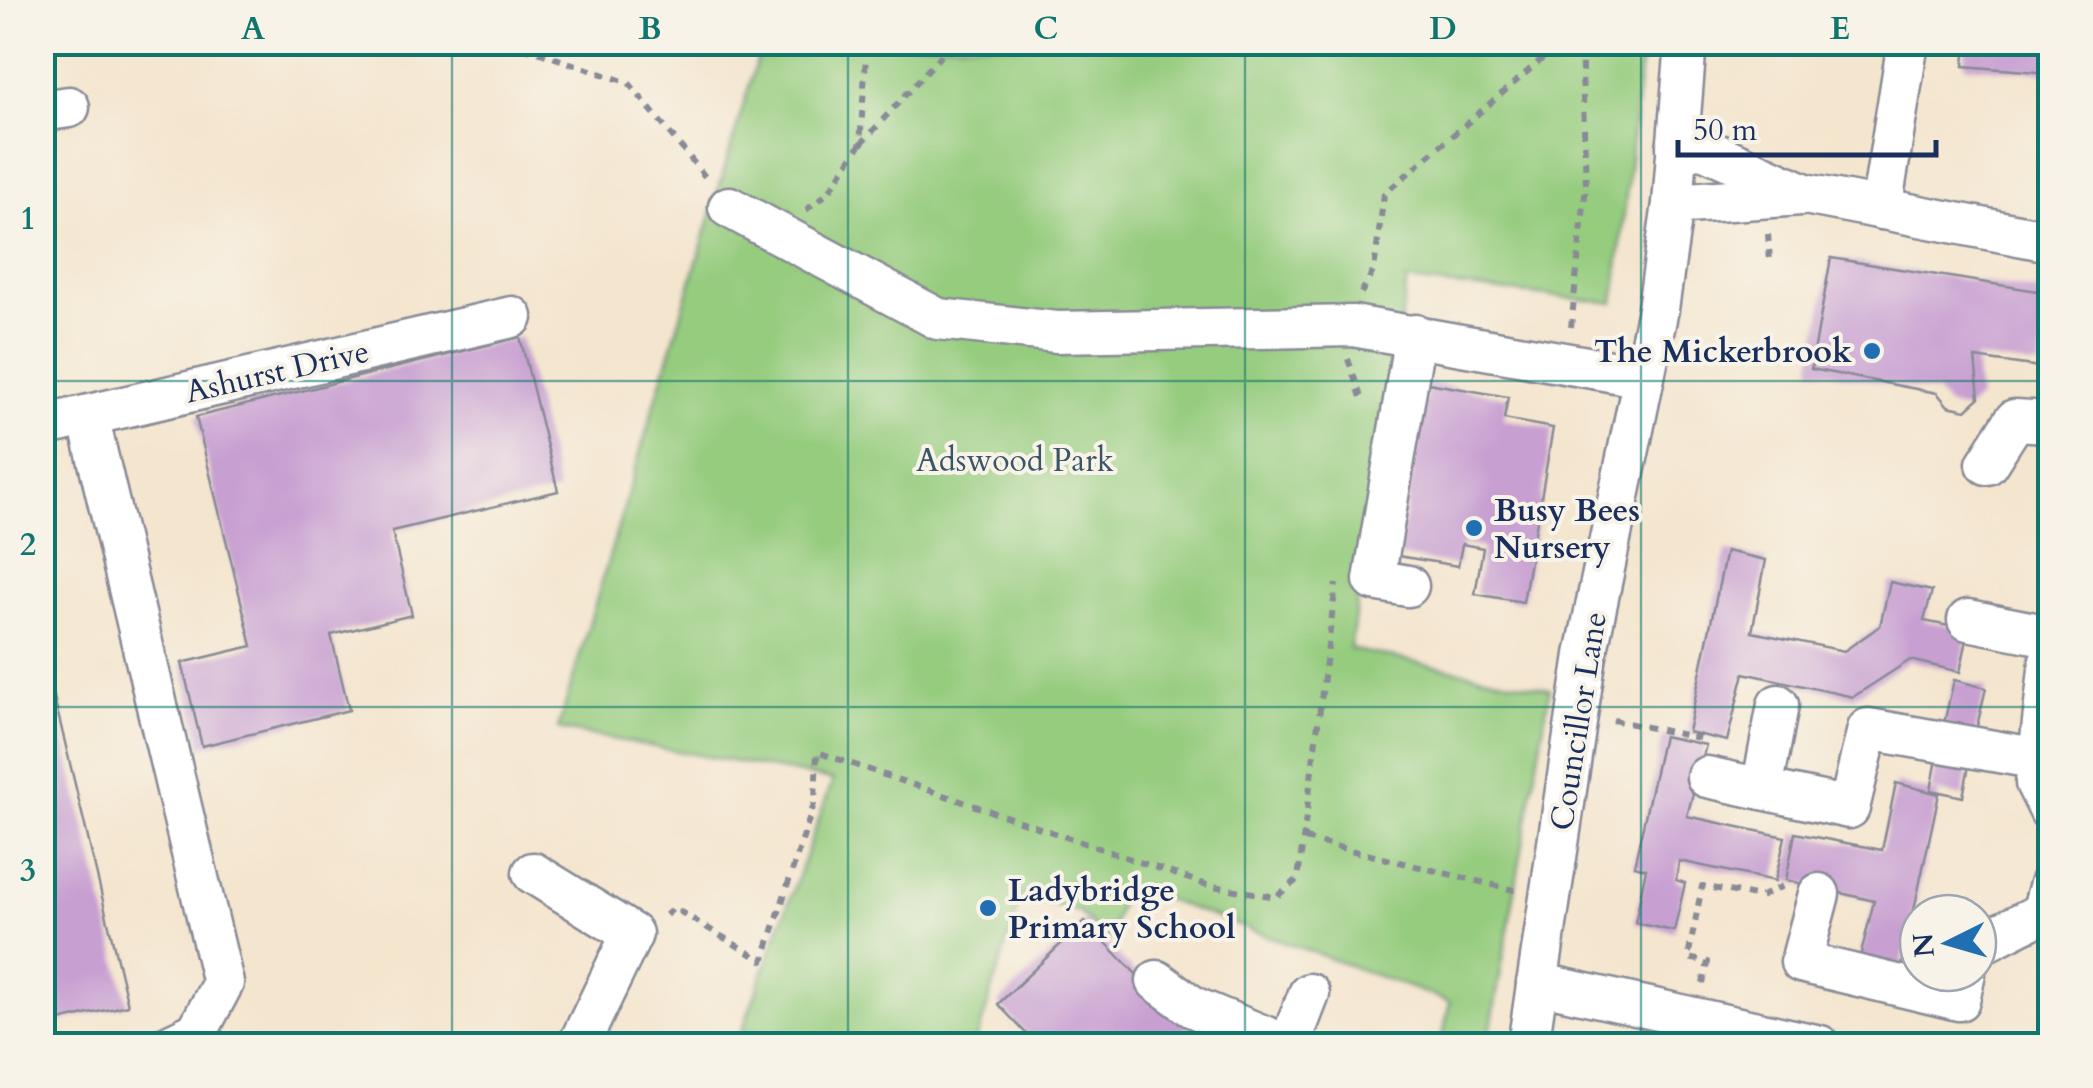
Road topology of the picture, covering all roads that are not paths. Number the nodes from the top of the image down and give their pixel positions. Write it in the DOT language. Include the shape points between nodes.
graph roads {
  1 [pos="1686,42"];
  2 [pos="1908,42"];
  3 [pos="1677,146"];
  4 [pos="1805,194"];
  5 [pos="1673,204"];
  6 [pos="730,207"];
  7 [pos="1881,209"];
  8 [pos="2050,241"];
  9 [pos="512,316"];
  10 [pos="1415,335"];
  11 [pos="1644,377"];
  12 [pos="88,416"];
  13 [pos="2050,422"];
  14 [pos="42,426"];
  15 [pos="1987,464"];
  16 [pos="1408,586"];
  17 [pos="1968,620"];
  18 [pos="2050,636"];
  19 [pos="2050,661"];
  20 [pos="1778,706"];
  21 [pos="1710,759"];
  22 [pos="2042,784"];
  23 [pos="1762,789"];
  24 [pos="533,873"];
  25 [pos="2050,884"];
  26 [pos="1818,894"];
  27 [pos="1998,935"];
  28 [pos="1157,981"];
  29 [pos="1538,983"];
  30 [pos="1898,985"];
  31 [pos="1930,993"];
  32 [pos="1961,993"];
  33 [pos="1309,994"];
  34 [pos="168,1046"];
  35 [pos="578,1046"];
  36 [pos="1289,1046"];
  37 [pos="1528,1046"];
  38 [pos="1820,1046"];
  1 -- 3 [label="street, Councillor Lane"];
  2 -- 7 [label="street"];
  3 -- 4 [label="street" via="1705,149"];
  3 -- 5 [label="street, Councillor Lane"];
  4 -- 5 [label="street"];
  4 -- 7 [label="street"];
  5 -- 11 [label="street, Councillor Lane"];
  6 -- 10 [label="street" via="938,319 1058,332 1353,326"];
  7 -- 8 [label="street"];
  9 -- 12 [label="street, Ashurst Drive"];
  10 -- 11 [label="street"];
  10 -- 16 [label="street" via="1374,580"];
  11 -- 29 [label="street, Councillor Lane" via="1578,712"];
  12 -- 14 [label="street, Ashurst Drive"];
  12 -- 34 [label="street" via="223,983 197,1032"];
  13 -- 15 [label="street" via="2016,420"];
  17 -- 18 [label="street"];
  19 -- 22 [label="street"];
  20 -- 23 [label="street"];
  21 -- 23 [label="street"];
  22 -- 23 [label="street" via="1868,729 1848,808"];
  24 -- 35 [label="street" via="632,934"];
  25 -- 27 [label="street" via="2042,913"];
  26 -- 30 [label="street" via="1801,962"];
  28 -- 36 [label="street" via="1193,1007"];
  29 -- 37 [label="street, Councillor Lane"];
  29 -- 38 [label="street"];
  31 -- 32 [label="street" via="1959,1000"];
  33 -- 36 [label="street"];
}
